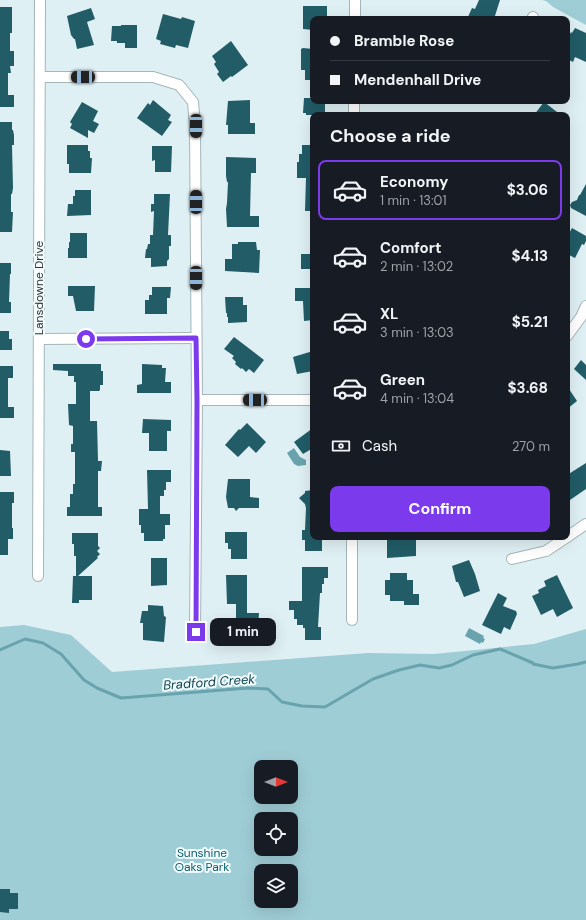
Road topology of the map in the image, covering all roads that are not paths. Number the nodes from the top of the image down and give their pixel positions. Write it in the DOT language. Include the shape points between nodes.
graph roads {
  1 [pos="40,0"];
  2 [pos="355,0"];
  3 [pos="355,16"];
  4 [pos="40,77"];
  5 [pos="586,306"];
  6 [pos="570,332"];
  7 [pos="196,338"];
  8 [pos="39,339"];
  9 [pos="197,400"];
  10 [pos="310,400"];
  11 [pos="586,524"];
  12 [pos="570,535"];
  13 [pos="352,540"];
  14 [pos="562,540"];
  15 [pos="512,559"];
  16 [pos="38,576"];
  17 [pos="352,620"];
  18 [pos="196,632"];
  1 -- 4 [label="street, Lansdowne Drive"];
  2 -- 3 [label="street"];
  4 -- 7 [label="street" via="153,77 179,85 192,102 196,126"];
  4 -- 8 [label="street, Lansdowne Drive"];
  5 -- 6 [label="street"];
  7 -- 8 [label="street"];
  7 -- 9 [label="street"];
  8 -- 16 [label="street, Lansdowne Drive"];
  9 -- 10 [label="street"];
  9 -- 18 [label="street"];
  11 -- 12 [label="street"];
  13 -- 17 [label="street"];
  14 -- 15 [label="street" via="546,551"];
}
